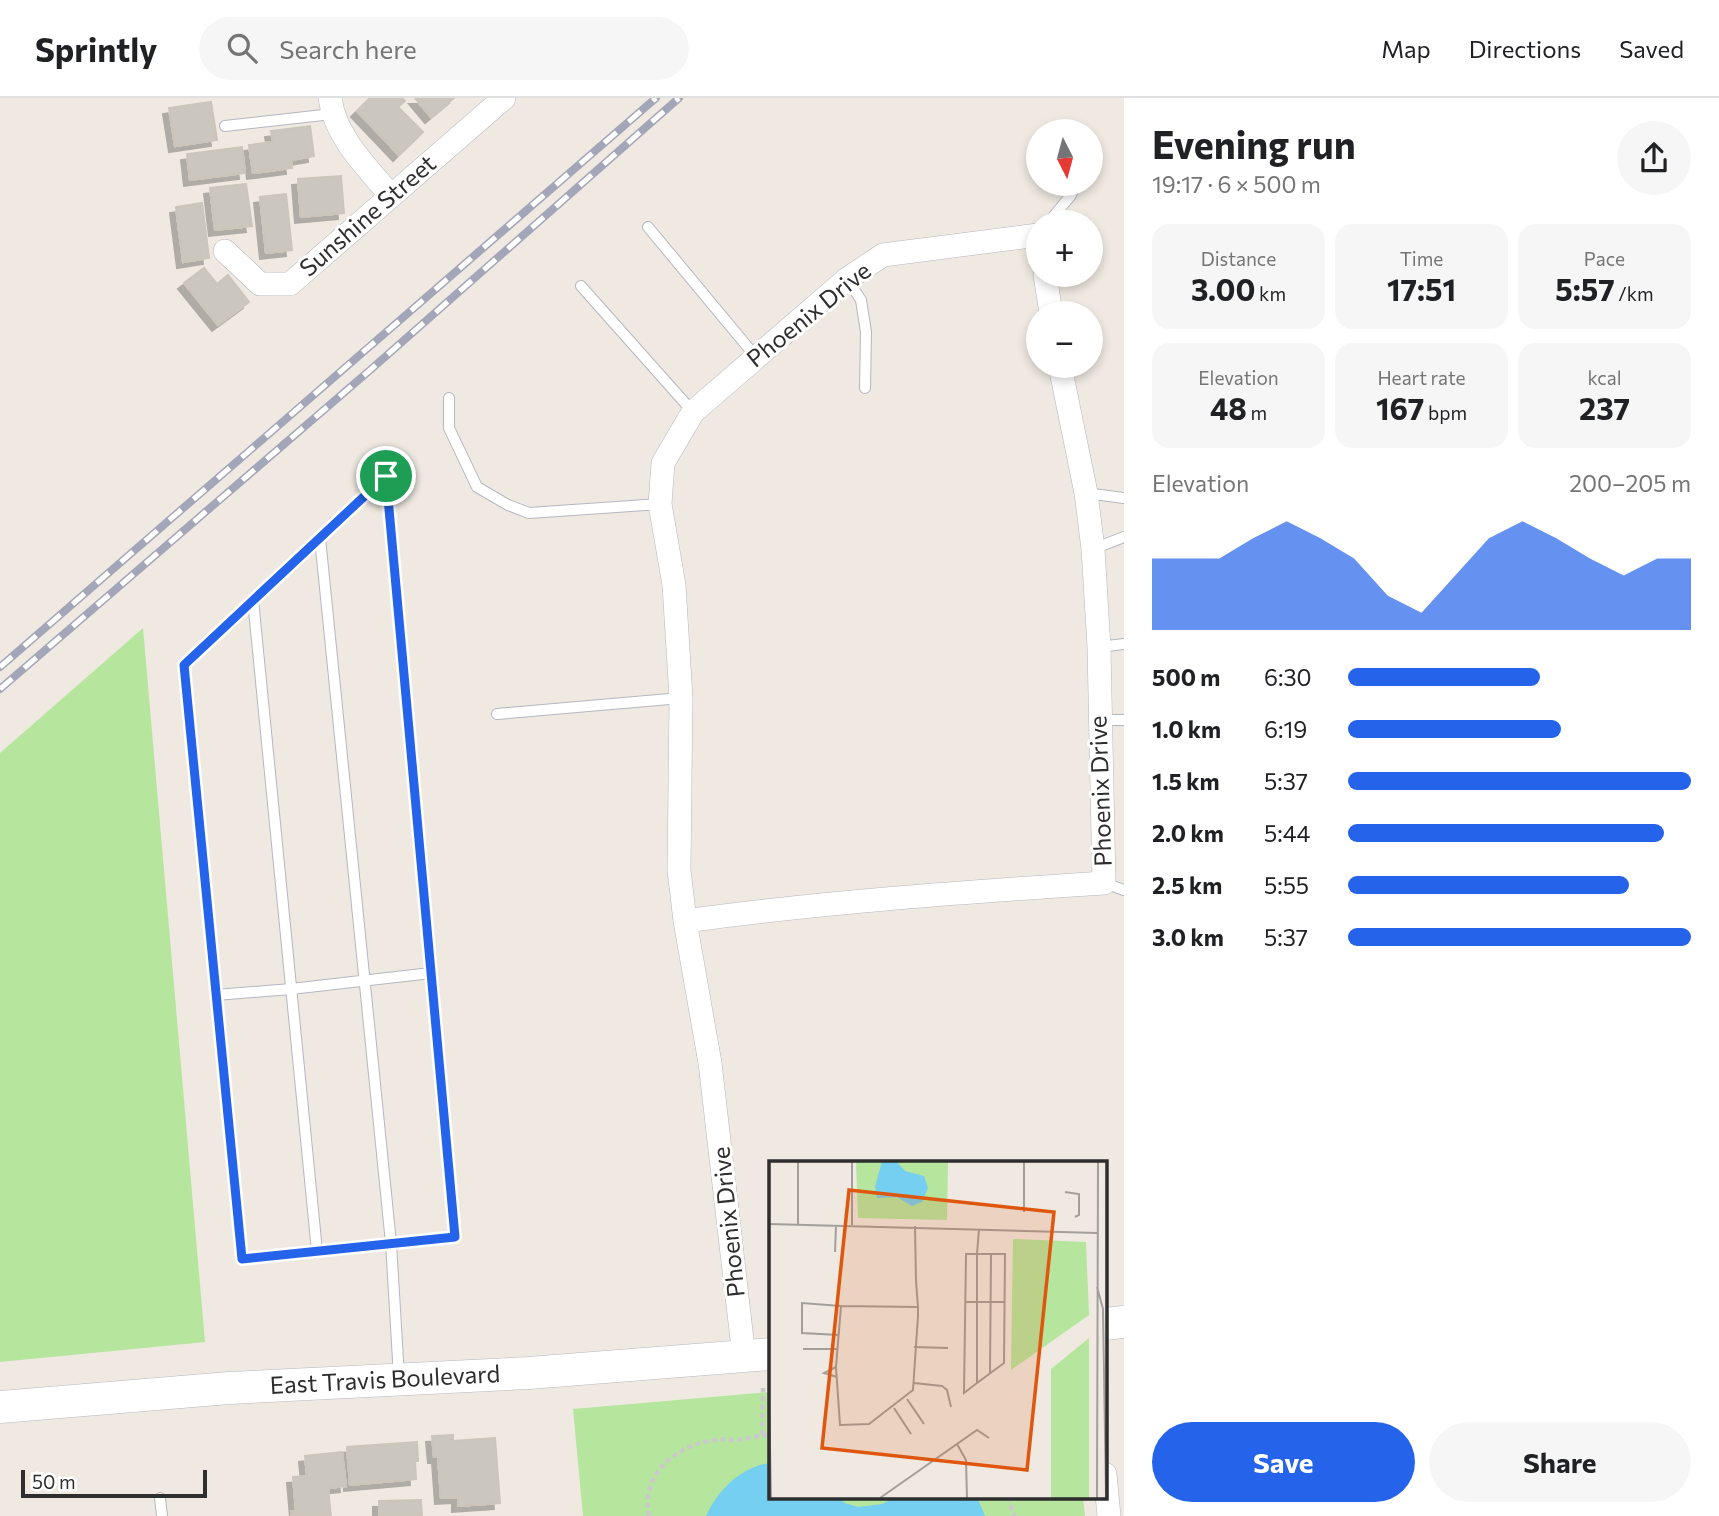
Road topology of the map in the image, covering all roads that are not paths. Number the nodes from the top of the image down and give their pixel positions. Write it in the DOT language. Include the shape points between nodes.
graph roads {
  1 [pos="505,98"];
  2 [pos="331,106"];
  3 [pos="225,126"];
  4 [pos="390,196"];
  5 [pos="1070,196"];
  6 [pos="1059,210"];
  7 [pos="648,227"];
  8 [pos="1026,237"];
  9 [pos="225,250"];
  10 [pos="847,279"];
  11 [pos="581,286"];
  12 [pos="756,358"];
  13 [pos="1062,378"];
  14 [pos="865,388"];
  15 [pos="449,398"];
  16 [pos="693,412"];
  17 [pos="1086,493"];
  18 [pos="1124,498"];
  19 [pos="660,504"];
  20 [pos="1124,537"];
  21 [pos="320,538"];
  22 [pos="1093,549"];
  23 [pos="253,600"];
  24 [pos="1124,644"];
  25 [pos="1099,647"];
  26 [pos="681,698"];
  27 [pos="497,714"];
  28 [pos="1099,720"];
  29 [pos="1124,720"];
  30 [pos="1114,886"];
  31 [pos="685,921"];
  32 [pos="431,973"];
  33 [pos="364,981"];
  34 [pos="291,989"];
  35 [pos="216,995"];
  36 [pos="391,1243"];
  37 [pos="317,1251"];
  38 [pos="1124,1322"];
  39 [pos="1106,1324"];
  40 [pos="757,1356"];
  41 [pos="399,1379"];
  42 [pos="0,1407"];
  43 [pos="1106,1484"];
  44 [pos="160,1498"];
  45 [pos="162,1516"];
  46 [pos="1109,1516"];
  1 -- 4 [label="street, Sunshine Street"];
  2 -- 3 [label="lane"];
  2 -- 4 [label="street" via="341,134"];
  4 -- 9 [label="street, Sunshine Street" via="290,284 260,284"];
  5 -- 6 [label="lane"];
  7 -- 12 [label="lane"];
  8 -- 10 [label="street, Phoenix Drive" via="883,255"];
  10 -- 12 [label="street, Phoenix Drive"];
  10 -- 14 [label="lane" via="861,300 866,332"];
  11 -- 16 [label="lane"];
  12 -- 16 [label="street, Phoenix Drive"];
  13 -- 17 [label="street, Phoenix Drive"];
  15 -- 19 [label="lane" via="449,428 477,487 508,505 529,513"];
  16 -- 19 [label="street, Phoenix Drive" via="663,463"];
  17 -- 18 [label="lane"];
  17 -- 22 [label="street, Phoenix Drive"];
  19 -- 26 [label="street, Phoenix Drive" via="674,584"];
  20 -- 22 [label="lane"];
  21 -- 23 [label="lane"];
  21 -- 32 [label="lane" via="386,476"];
  21 -- 33 [label="lane"];
  22 -- 25 [label="street, Phoenix Drive"];
  23 -- 34 [label="lane"];
  23 -- 35 [label="lane" via="184,665"];
  24 -- 25 [label="lane"];
  25 -- 28 [label="street, Phoenix Drive"];
  26 -- 27 [label="lane"];
  26 -- 31 [label="street, Phoenix Drive" via="679,870"];
  28 -- 29 [label="lane"];
  28 -- 30 [label="street, Phoenix Drive"];
  30 -- 31 [label="street, Phoenix Drive" via="960,893"];
  31 -- 40 [label="street, Phoenix Drive"];
  32 -- 33 [label="lane"];
  32 -- 36 [label="lane" via="455,1237"];
  33 -- 34 [label="lane"];
  33 -- 36 [label="lane"];
  34 -- 35 [label="lane"];
  34 -- 37 [label="lane"];
  35 -- 37 [label="lane" via="242,1259"];
  36 -- 37 [label="lane"];
  36 -- 41 [label="lane"];
  38 -- 39 [label="main road"];
  40 -- 41 [label="main road, East Travis Boulevard"];
  41 -- 42 [label="main road, East Travis Boulevard"];
  43 -- 46 [label="street"];
  44 -- 45 [label="lane"];
}
